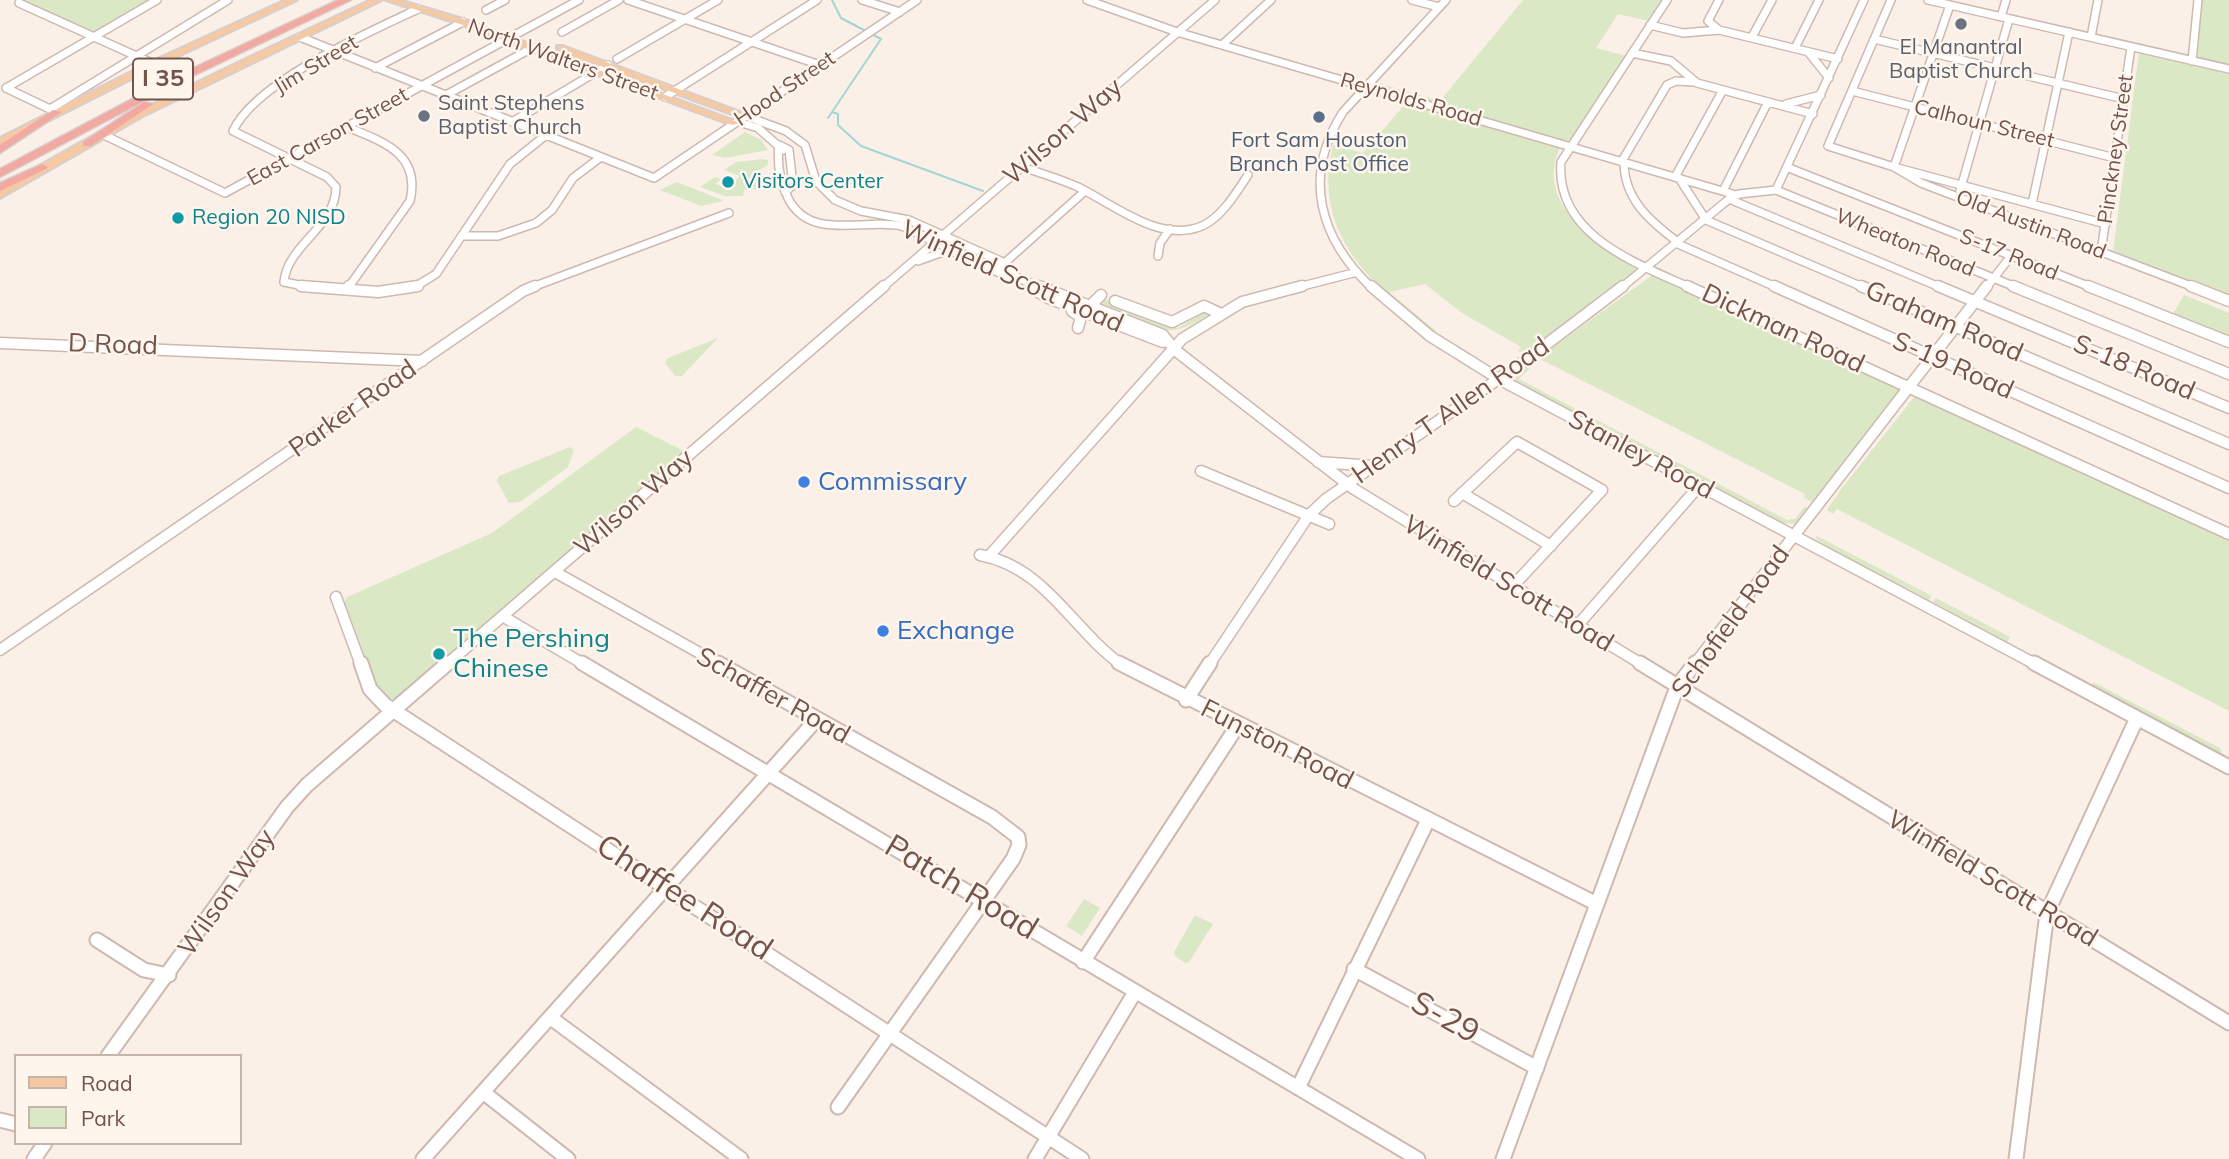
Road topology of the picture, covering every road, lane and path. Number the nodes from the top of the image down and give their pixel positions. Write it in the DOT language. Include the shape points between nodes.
graph roads {
  1 [pos="157,0"];
  2 [pos="228,0"];
  3 [pos="293,0"];
  4 [pos="329,0"];
  5 [pos="346,0"];
  6 [pos="378,0"];
  7 [pos="390,0"];
  8 [pos="424,0"];
  9 [pos="505,0"];
  10 [pos="565,0"];
  11 [pos="619,0"];
  12 [pos="628,0"];
  13 [pos="718,0"];
  14 [pos="817,0"];
  15 [pos="862,0"];
  16 [pos="917,0"];
  17 [pos="1087,0"];
  18 [pos="1215,0"];
  19 [pos="1271,0"];
  20 [pos="1412,0"];
  21 [pos="1446,0"];
  22 [pos="1667,0"];
  23 [pos="1719,0"];
  24 [pos="1772,0"];
  25 [pos="1819,0"];
  26 [pos="1864,0"];
  27 [pos="1891,0"];
  28 [pos="1928,0"];
  29 [pos="2006,0"];
  30 [pos="2098,0"];
  31 [pos="2197,0"];
  32 [pos="362,1"];
  33 [pos="576,1"];
  34 [pos="19,3"];
  35 [pos="1950,5"];
  36 [pos="1439,7"];
  37 [pos="418,9"];
  38 [pos="486,10"];
  39 [pos="900,12"];
  40 [pos="349,14"];
  41 [pos="2005,18"];
  42 [pos="686,19"];
  43 [pos="463,22"];
  44 [pos="1650,25"];
  45 [pos="292,26"];
  46 [pos="1719,30"];
  47 [pos="562,32"];
  48 [pos="1177,32"];
  49 [pos="2069,32"];
  50 [pos="518,33"];
  51 [pos="95,36"];
  52 [pos="300,37"];
  53 [pos="1752,37"];
  54 [pos="2091,37"];
  55 [pos="507,39"];
  56 [pos="1874,39"];
  57 [pos="752,42"];
  58 [pos="1222,45"];
  59 [pos="2131,47"];
  60 [pos="532,48"];
  61 [pos="1795,48"];
  62 [pos="334,51"];
  63 [pos="1807,51"];
  64 [pos="1933,53"];
  65 [pos="1632,54"];
  66 [pos="138,55"];
  67 [pos="617,59"];
  68 [pos="1838,59"];
  69 [pos="2192,61"];
  70 [pos="154,64"];
  71 [pos="608,65"];
  72 [pos="821,65"];
  73 [pos="375,68"];
  74 [pos="1994,68"];
  75 [pos="2229,69"];
  76 [pos="596,72"];
  77 [pos="1829,78"];
  78 [pos="1697,83"];
  79 [pos="2058,83"];
  80 [pos="422,86"];
  81 [pos="1366,87"];
  82 [pos="675,90"];
  83 [pos="1723,90"];
  84 [pos="1852,91"];
  85 [pos="446,95"];
  86 [pos="1821,95"];
  87 [pos="665,97"];
  88 [pos="2124,99"];
  89 [pos="1772,103"];
  90 [pos="1915,107"];
  91 [pos="53,110"];
  92 [pos="1813,114"];
  93 [pos="746,116"];
  94 [pos="512,122"];
  95 [pos="735,123"];
  96 [pos="1979,123"];
  97 [pos="347,127"];
  98 [pos="104,135"];
  99 [pos="546,135"];
  100 [pos="2046,141"];
  101 [pos="0,142"];
  102 [pos="87,144"];
  103 [pos="779,145"];
  104 [pos="1570,146"];
  105 [pos="0,150"];
  106 [pos="601,157"];
  107 [pos="2115,158"];
  108 [pos="287,159"];
  109 [pos="1623,162"];
  110 [pos="0,164"];
  111 [pos="42,167"];
  112 [pos="1022,167"];
  113 [pos="1894,167"];
  114 [pos="1788,168"];
  115 [pos="0,174"];
  116 [pos="1248,175"];
  117 [pos="1677,177"];
  118 [pos="1961,185"];
  119 [pos="1776,190"];
  120 [pos="0,191"];
  121 [pos="1085,191"];
  122 [pos="785,192"];
  123 [pos="1730,195"];
  124 [pos="1959,198"];
  125 [pos="2032,204"];
  126 [pos="729,213"];
  127 [pos="964,217"];
  128 [pos="1706,220"];
  129 [pos="2106,224"];
  130 [pos="925,226"];
  131 [pos="1170,229"];
  132 [pos="915,231"];
  133 [pos="462,236"];
  134 [pos="941,237"];
  135 [pos="965,243"];
  136 [pos="1678,243"];
  137 [pos="959,252"];
  138 [pos="2101,252"];
  139 [pos="919,256"];
  140 [pos="1158,256"];
  141 [pos="2011,256"];
  142 [pos="1006,263"];
  143 [pos="908,265"];
  144 [pos="1648,268"];
  145 [pos="995,270"];
  146 [pos="1357,272"];
  147 [pos="1993,278"];
  148 [pos="347,289"];
  149 [pos="1101,295"];
  150 [pos="1048,298"];
  151 [pos="1115,301"];
  152 [pos="2229,301"];
  153 [pos="1975,302"];
  154 [pos="1090,306"];
  155 [pos="1219,313"];
  156 [pos="1104,320"];
  157 [pos="1955,327"];
  158 [pos="2229,342"];
  159 [pos="0,343"];
  160 [pos="1175,347"];
  161 [pos="1932,357"];
  162 [pos="422,361"];
  163 [pos="2229,374"];
  164 [pos="1499,379"];
  165 [pos="1909,387"];
  166 [pos="2229,408"];
  167 [pos="2229,444"];
  168 [pos="1318,462"];
  169 [pos="1374,466"];
  170 [pos="1201,471"];
  171 [pos="1347,484"];
  172 [pos="1699,486"];
  173 [pos="2229,488"];
  174 [pos="1308,516"];
  175 [pos="1329,524"];
  176 [pos="2228,531"];
  177 [pos="1794,536"];
  178 [pos="1551,546"];
  179 [pos="555,572"];
  180 [pos="1512,587"];
  181 [pos="336,597"];
  182 [pos="504,617"];
  183 [pos="1577,626"];
  184 [pos="0,650"];
  185 [pos="1677,687"];
  186 [pos="1186,700"];
  187 [pos="395,710"];
  188 [pos="2137,718"];
  189 [pos="816,720"];
  190 [pos="1238,725"];
  191 [pos="2229,767"];
  192 [pos="768,774"];
  193 [pos="1428,820"];
  194 [pos="668,887"];
  195 [pos="984,901"];
  196 [pos="1597,904"];
  197 [pos="2047,913"];
  198 [pos="97,940"];
  199 [pos="1083,961"];
  200 [pos="1354,969"];
  201 [pos="169,975"];
  202 [pos="1135,992"];
  203 [pos="551,1018"];
  204 [pos="2229,1023"];
  205 [pos="891,1033"];
  206 [pos="110,1054"];
  207 [pos="1536,1068"];
  208 [pos="1298,1088"];
  209 [pos="483,1093"];
  210 [pos="838,1107"];
  211 [pos="1049,1137"];
  212 [pos="423,1159"];
  213 [pos="568,1159"];
  214 [pos="741,1159"];
  215 [pos="1035,1159"];
  216 [pos="1083,1159"];
  217 [pos="1419,1159"];
  218 [pos="1503,1159"];
  219 [pos="2016,1159"];
  1 -- 51 [label="street"];
  2 -- 66 [label="street"];
  3 -- 70 [label="main road"];
  4 -- 110 [label="highway, I 35" via="126,97"];
  5 -- 45 [label="highway, I 35"];
  6 -- 40 [label="main road"];
  7 -- 37 [label="main road, North Walters Street"];
  8 -- 50 [label="main road, North Walters Street"];
  9 -- 38 [label="street"];
  10 -- 33 [label="street"];
  11 -- 47 [label="street"];
  12 -- 42 [label="street"];
  13 -- 42 [label="street"];
  14 -- 57 [label="street"];
  15 -- 39 [label="street"];
  16 -- 39 [label="street, Hood Street"];
  17 -- 48 [label="street, Reynolds Road"];
  18 -- 48 [label="street, Wilson Way"];
  19 -- 58 [label="street"];
  20 -- 36 [label="street"];
  21 -- 36 [label="street, Stanley Road"];
  22 -- 44 [label="street, Dickman Road"];
  23 -- 46 [label="street" via="1708,20"];
  24 -- 53 [label="street"];
  25 -- 61 [label="street"];
  26 -- 68 [label="street"];
  27 -- 56 [label="street"];
  28 -- 35 [label="street"];
  29 -- 41 [label="street"];
  30 -- 54 [label="street"];
  31 -- 69 [label="street"];
  32 -- 40 [label="main road"];
  33 -- 50 [label="street, East Carson Street"];
  34 -- 51 [label="street"];
  35 -- 41 [label="street"];
  35 -- 64 [label="street"];
  36 -- 81 [label="street, Stanley Road"];
  37 -- 43 [label="main road, North Walters Street"];
  37 -- 62 [label="street, Jim Street"];
  39 -- 72 [label="street, Hood Street"];
  40 -- 52 [label="main road"];
  41 -- 49 [label="street"];
  41 -- 74 [label="street"];
  42 -- 57 [label="street"];
  42 -- 67 [label="street"];
  43 -- 55 [label="main road, North Walters Street"];
  43 -- 73 [label="street"];
  44 -- 46 [label="street" via="1683,33"];
  44 -- 65 [label="street, Dickman Road"];
  45 -- 102 [label="highway" via="185,82"];
  45 -- 115 [label="highway, I 35" via="172,82"];
  46 -- 53 [label="street"];
  48 -- 58 [label="street, Reynolds Road"];
  48 -- 112 [label="street, Wilson Way"];
  49 -- 54 [label="street"];
  49 -- 79 [label="street"];
  50 -- 55 [label="street, East Carson Street"];
  50 -- 71 [label="main road, North Walters Street"];
  51 -- 66 [label="street"];
  51 -- 91 [label="street" via="6,88"];
  52 -- 62 [label="street"];
  52 -- 98 [label="main road"];
  53 -- 61 [label="street"];
  54 -- 59 [label="street"];
  55 -- 60 [label="main road, North Walters Street"];
  55 -- 80 [label="street, East Carson Street"];
  56 -- 64 [label="street"];
  56 -- 84 [label="street"];
  57 -- 72 [label="street"];
  57 -- 82 [label="street"];
  58 -- 81 [label="street, Reynolds Road"];
  59 -- 69 [label="street"];
  59 -- 88 [label="street, Pinckney Street"];
  60 -- 76 [label="main road, North Walters Street"];
  60 -- 85 [label="street"];
  61 -- 63 [label="street"];
  62 -- 73 [label="street"];
  62 -- 108 [label="street, Jim Street" via="239,115 233,126 238,136"];
  63 -- 68 [label="street"];
  63 -- 77 [label="street"];
  64 -- 74 [label="street"];
  64 -- 90 [label="street"];
  65 -- 78 [label="street" via="1671,61"];
  65 -- 104 [label="street, Dickman Road"];
  66 -- 70 [label="street"];
  66 -- 91 [label="street"];
  68 -- 77 [label="street"];
  69 -- 75 [label="street"];
  70 -- 91 [label="main road"];
  71 -- 76 [label="street"];
  71 -- 82 [label="main road, North Walters Street"];
  72 -- 93 [label="street, Hood Street"];
  73 -- 80 [label="street"];
  74 -- 79 [label="street"];
  74 -- 96 [label="street"];
  76 -- 87 [label="main road, North Walters Street"];
  76 -- 94 [label="street"];
  77 -- 86 [label="street"];
  78 -- 83 [label="street"];
  78 -- 109 [label="street" via="1681,80 1667,85"];
  79 -- 88 [label="street"];
  79 -- 100 [label="street"];
  80 -- 85 [label="street"];
  80 -- 97 [label="street, East Carson Street"];
  81 -- 104 [label="street, Reynolds Road"];
  81 -- 146 [label="street, Stanley Road" via="1333,129 1322,157 1319,183 1328,224"];
  82 -- 87 [label="street"];
  82 -- 93 [label="main road, North Walters Street"];
  83 -- 89 [label="street"];
  83 -- 117 [label="street"];
  84 -- 90 [label="street, Calhoun Street"];
  84 -- 113 [label="street, Old Austin Road" via="1829,145"];
  85 -- 94 [label="street"];
  86 -- 89 [label="street"];
  86 -- 92 [label="street"];
  87 -- 95 [label="main road, North Walters Street"];
  88 -- 107 [label="street, Pinckney Street"];
  89 -- 92 [label="street"];
  89 -- 123 [label="street"];
  90 -- 96 [label="street, Calhoun Street"];
  90 -- 113 [label="street"];
  91 -- 101 [label="main road"];
  91 -- 105 [label="highway"];
  92 -- 114 [label="street"];
  93 -- 95 [label="street, Hood Street"];
  93 -- 130 [label="street, Winfield Scott Road" via="786,131 805,145 816,181 835,200"];
  94 -- 99 [label="street"];
  95 -- 103 [label="street" via="764,133"];
  95 -- 106 [label="street, Hood Street" via="654,178"];
  96 -- 100 [label="street, Calhoun Street"];
  96 -- 118 [label="street"];
  97 -- 108 [label="street, East Carson Street"];
  97 -- 148 [label="street" via="398,151 409,163 413,185 410,201"];
  98 -- 102 [label="main road"];
  98 -- 108 [label="street, East Carson Street" via="225,193"];
  99 -- 106 [label="street"];
  99 -- 133 [label="street" via="515,158"];
  100 -- 107 [label="street, Calhoun Street"];
  100 -- 125 [label="street"];
  102 -- 111 [label="main road"];
  103 -- 122 [label="street, Winfield Scott Road" via="772,153 775,187"];
  103 -- 122 [label="street" via="789,150 793,185"];
  104 -- 109 [label="street, Reynolds Road"];
  104 -- 144 [label="street, Dickman Road" via="1559,179 1569,207 1595,236"];
  106 -- 133 [label="street" via="573,178 552,210 537,223 498,236"];
  107 -- 129 [label="street, Pinckney Street"];
  108 -- 148 [label="street" via="331,180 337,197 282,279 294,287"];
  109 -- 117 [label="street, Reynolds Road"];
  109 -- 136 [label="street, S-19 Road" via="1625,184 1633,199"];
  111 -- 120 [label="highway"];
  112 -- 121 [label="street"];
  112 -- 127 [label="street, Wilson Way"];
  113 -- 118 [label="street"];
  113 -- 124 [label="street, Old Austin Road"];
  114 -- 119 [label="street"];
  114 -- 141 [label="street, S-17 Road"];
  116 -- 131 [label="street" via="1207,223 1188,231"];
  117 -- 123 [label="street, Reynolds Road"];
  117 -- 128 [label="street"];
  118 -- 124 [label="street"];
  118 -- 125 [label="street"];
  119 -- 123 [label="street"];
  119 -- 147 [label="street, Wheaton Road"];
  121 -- 131 [label="street"];
  121 -- 142 [label="street"];
  122 -- 132 [label="street, Winfield Scott Road" via="792,211 810,222 831,226 879,222"];
  123 -- 128 [label="street, Henry T Allen Road"];
  123 -- 153 [label="street, S-18 Road"];
  124 -- 138 [label="street, Old Austin Road"];
  125 -- 129 [label="street"];
  126 -- 162 [label="street, Parker Road" via="531,286"];
  127 -- 130 [label="street"];
  127 -- 134 [label="street, Wilson Way"];
  127 -- 135 [label="street" via="960,228"];
  128 -- 136 [label="street, Henry T Allen Road"];
  128 -- 157 [label="street, Graham Road"];
  129 -- 138 [label="street, Pinckney Street"];
  130 -- 134 [label="street, Winfield Scott Road"];
  131 -- 140 [label="street"];
  132 -- 134 [label="street, Winfield Scott Road"];
  132 -- 139 [label="street" via="924,245"];
  133 -- 148 [label="street" via="424,284 398,292"];
  134 -- 135 [label="street, Winfield Scott Road"];
  134 -- 137 [label="street, Winfield Scott Road"];
  134 -- 139 [label="street, Wilson Way"];
  135 -- 142 [label="street, Winfield Scott Road"];
  136 -- 144 [label="street, Henry T Allen Road"];
  136 -- 161 [label="street, S-19 Road"];
  137 -- 143 [label="street" via="940,253"];
  137 -- 145 [label="street, Winfield Scott Road"];
  138 -- 152 [label="street, Old Austin Road"];
  139 -- 143 [label="street, Wilson Way"];
  141 -- 147 [label="street, Schofield Road"];
  141 -- 158 [label="street, S-17 Road"];
  142 -- 145 [label="street"];
  142 -- 154 [label="street, Winfield Scott Road" via="1008,271 1020,279"];
  143 -- 179 [label="street, Wilson Way"];
  144 -- 164 [label="street, Henry T Allen Road"];
  144 -- 165 [label="street, Dickman Road"];
  145 -- 150 [label="street, Winfield Scott Road"];
  146 -- 155 [label="street" via="1254,298"];
  146 -- 164 [label="street, Stanley Road" via="1400,317"];
  147 -- 153 [label="street, Schofield Road"];
  147 -- 163 [label="street, Wheaton Road"];
  149 -- 154 [label="street"];
  150 -- 156 [label="street, Winfield Scott Road"];
  150 -- 156 [label="street" via="1079,314 1078,328"];
  151 -- 155 [label="street" via="1172,322 1205,306"];
  153 -- 157 [label="street, Schofield Road"];
  153 -- 166 [label="street, S-18 Road"];
  154 -- 160 [label="street, Winfield Scott Road" via="1153,330"];
  155 -- 160 [label="street"];
  156 -- 160 [label="street, Winfield Scott Road"];
  157 -- 161 [label="street, Schofield Road"];
  157 -- 167 [label="street, Graham Road"];
  159 -- 162 [label="street, D Road"];
  160 -- 168 [label="street, Winfield Scott Road"];
  160 -- 186 [label="street, Funston Road" via="985,555 1021,569 1113,659"];
  161 -- 165 [label="street, Schofield Road"];
  161 -- 173 [label="street, S-19 Road"];
  162 -- 184 [label="street, Parker Road"];
  164 -- 169 [label="street, Henry T Allen Road"];
  164 -- 172 [label="street, Stanley Road"];
  165 -- 176 [label="street, Dickman Road"];
  165 -- 177 [label="street, Schofield Road"];
  168 -- 169 [label="street"];
  168 -- 171 [label="street, Winfield Scott Road"];
  169 -- 171 [label="street, Henry T Allen Road"];
  170 -- 174 [label="street"];
  171 -- 174 [label="street, Henry T Allen Road"];
  171 -- 180 [label="street, Winfield Scott Road"];
  172 -- 177 [label="street, Stanley Road"];
  172 -- 183 [label="street"];
  174 -- 175 [label="street"];
  174 -- 186 [label="street, Henry T Allen Road"];
  177 -- 185 [label="street, Schofield Road"];
  177 -- 188 [label="street, Stanley Road"];
  178 -- 178 [label="street" via="1602,490 1517,442 1458,497"];
  178 -- 180 [label="street"];
  179 -- 182 [label="street, Wilson Way"];
  179 -- 189 [label="street, Schaffer Road"];
  180 -- 183 [label="street, Winfield Scott Road"];
  181 -- 187 [label="street, Chaffee Road" via="370,688"];
  182 -- 187 [label="street, Wilson Way"];
  182 -- 192 [label="street, Patch Road"];
  183 -- 185 [label="street, Winfield Scott Road"];
  185 -- 196 [label="street, Schofield Road"];
  185 -- 197 [label="street, Winfield Scott Road"];
  186 -- 190 [label="street, Funston Road"];
  187 -- 194 [label="street, Chaffee Road"];
  187 -- 201 [label="street, Wilson Way" via="299,793"];
  188 -- 191 [label="street, Stanley Road"];
  188 -- 197 [label="street"];
  189 -- 192 [label="street"];
  189 -- 195 [label="street, Schaffer Road" via="1013,831 1019,845"];
  190 -- 193 [label="street, Funston Road"];
  190 -- 199 [label="street"];
  192 -- 194 [label="street"];
  192 -- 195 [label="street, Patch Road"];
  193 -- 196 [label="street, Funston Road"];
  193 -- 200 [label="street"];
  194 -- 203 [label="street"];
  194 -- 205 [label="street, Chaffee Road"];
  195 -- 199 [label="street, Patch Road"];
  195 -- 205 [label="street"];
  196 -- 207 [label="street, Schofield Road"];
  197 -- 204 [label="street, Winfield Scott Road"];
  197 -- 219 [label="street"];
  198 -- 201 [label="street" via="144,970"];
  199 -- 202 [label="street, Patch Road"];
  200 -- 207 [label="street, S-29"];
  200 -- 208 [label="street"];
  201 -- 206 [label="street, Wilson Way"];
  202 -- 208 [label="street, Patch Road"];
  202 -- 211 [label="street"];
  203 -- 209 [label="street"];
  203 -- 214 [label="street"];
  205 -- 210 [label="street"];
  205 -- 211 [label="street, Chaffee Road"];
  207 -- 218 [label="street, Schofield Road"];
  208 -- 217 [label="street, Patch Road"];
  209 -- 212 [label="street"];
  209 -- 213 [label="street"];
  211 -- 215 [label="street"];
  211 -- 216 [label="street, Chaffee Road"];
}
